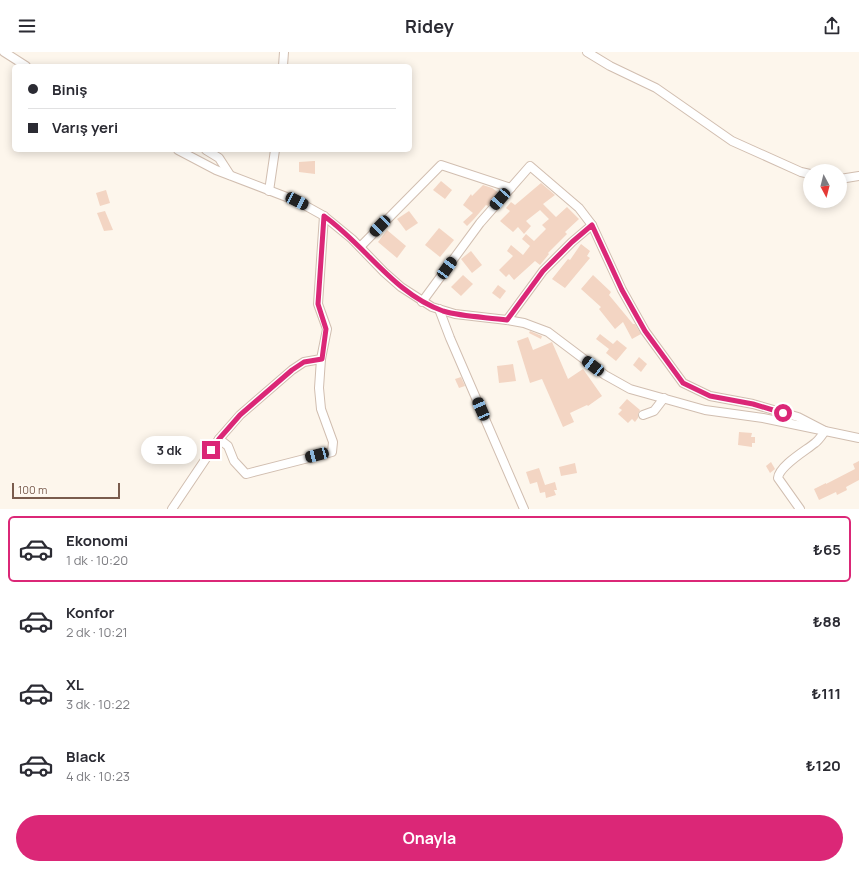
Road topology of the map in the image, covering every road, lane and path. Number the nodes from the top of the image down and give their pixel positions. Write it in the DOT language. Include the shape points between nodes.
graph roads {
  1 [pos="4,52"];
  2 [pos="284,52"];
  3 [pos="587,52"];
  4 [pos="23,64"];
  5 [pos="283,64"];
  6 [pos="182,152"];
  7 [pos="209,152"];
  8 [pos="275,152"];
  9 [pos="803,172"];
  10 [pos="230,176"];
  11 [pos="859,176"];
  12 [pos="847,178"];
  13 [pos="511,188"];
  14 [pos="269,191"];
  15 [pos="324,216"];
  16 [pos="592,225"];
  17 [pos="360,246"];
  18 [pos="422,302"];
  19 [pos="439,309"];
  20 [pos="507,320"];
  21 [pos="322,359"];
  22 [pos="664,398"];
  23 [pos="643,415"];
  24 [pos="825,431"];
  25 [pos="859,438"];
  26 [pos="219,439"];
  27 [pos="172,509"];
  28 [pos="524,509"];
  29 [pos="800,509"];
  1 -- 4 [label="street"];
  2 -- 5 [label="street"];
  3 -- 9 [label="street" via="656,88 732,141"];
  6 -- 10 [label="street"];
  7 -- 10 [label="street" via="219,158"];
  8 -- 14 [label="street"];
  10 -- 14 [label="street"];
  11 -- 12 [label="street"];
  13 -- 16 [label="street" via="530,166 578,208"];
  13 -- 17 [label="street" via="441,165"];
  13 -- 18 [label="street" via="480,223"];
  14 -- 15 [label="street" via="297,201"];
  15 -- 17 [label="street"];
  15 -- 21 [label="street" via="318,304 326,329"];
  16 -- 20 [label="street" via="543,271"];
  16 -- 24 [label="street" via="622,290 645,331 683,383 710,396 753,404 798,417"];
  17 -- 18 [label="street" via="384,272"];
  18 -- 19 [label="street"];
  19 -- 20 [label="street" via="455,314"];
  19 -- 28 [label="street"];
  20 -- 22 [label="street" via="548,332 605,376 630,389"];
  21 -- 26 [label="street" via="304,362 292,370 240,415"];
  21 -- 26 [label="street" via="319,388 321,409 333,442 332,452 246,474 234,461 228,446"];
  22 -- 23 [label="street" via="654,410"];
  22 -- 24 [label="street" via="705,410 763,418"];
  24 -- 25 [label="street"];
  24 -- 29 [label="street" via="819,440 778,474 778,478"];
  26 -- 27 [label="street"];
}
